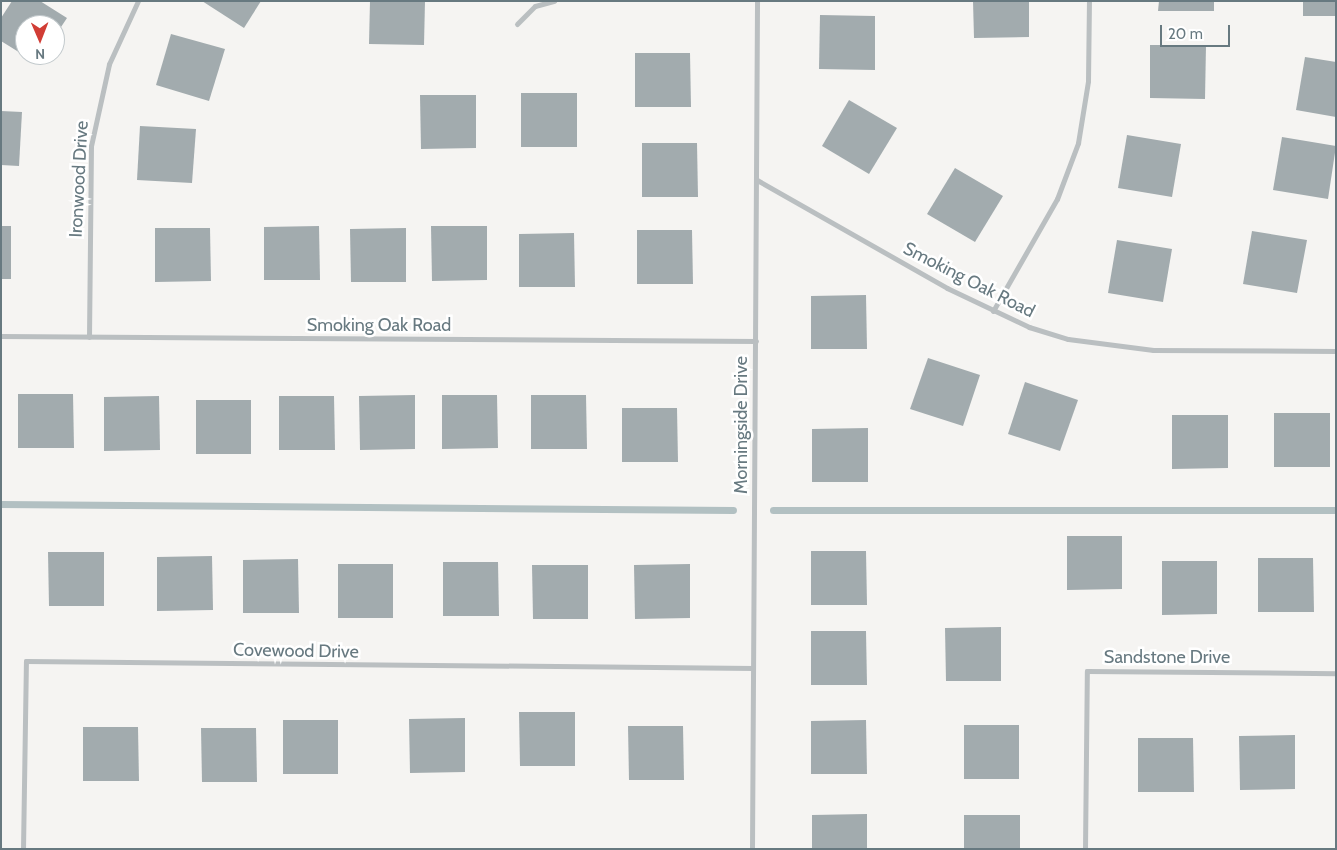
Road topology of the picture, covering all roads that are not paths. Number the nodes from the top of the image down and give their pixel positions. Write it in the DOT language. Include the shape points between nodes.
graph roads {
  1 [pos="138,1"];
  2 [pos="554,1"];
  3 [pos="757,1"];
  4 [pos="1089,1"];
  5 [pos="517,24"];
  6 [pos="757,180"];
  7 [pos="993,311"];
  8 [pos="1,336"];
  9 [pos="89,337"];
  10 [pos="756,341"];
  11 [pos="1336,351"];
  12 [pos="753,668"];
  13 [pos="1336,673"];
  14 [pos="23,849"];
  15 [pos="752,849"];
  16 [pos="1085,849"];
  1 -- 9 [label="street, Ironwood Drive" via="109,64 91,146"];
  2 -- 5 [label="street" via="534,6"];
  3 -- 6 [label="street, Morningside Drive"];
  4 -- 7 [label="street" via="1088,81 1078,143 1057,199"];
  6 -- 7 [label="street, Smoking Oak Road"];
  6 -- 10 [label="street, Morningside Drive"];
  7 -- 11 [label="street, Smoking Oak Road" via="1068,339 1108,347"];
  8 -- 9 [label="street, Smoking Oak Road"];
  9 -- 10 [label="street, Smoking Oak Road"];
  10 -- 12 [label="street, Morningside Drive"];
  12 -- 14 [label="street, Covewood Drive" via="26,662"];
  12 -- 15 [label="street, Morningside Drive"];
  13 -- 16 [label="street, Sandstone Drive" via="1087,670"];
}
